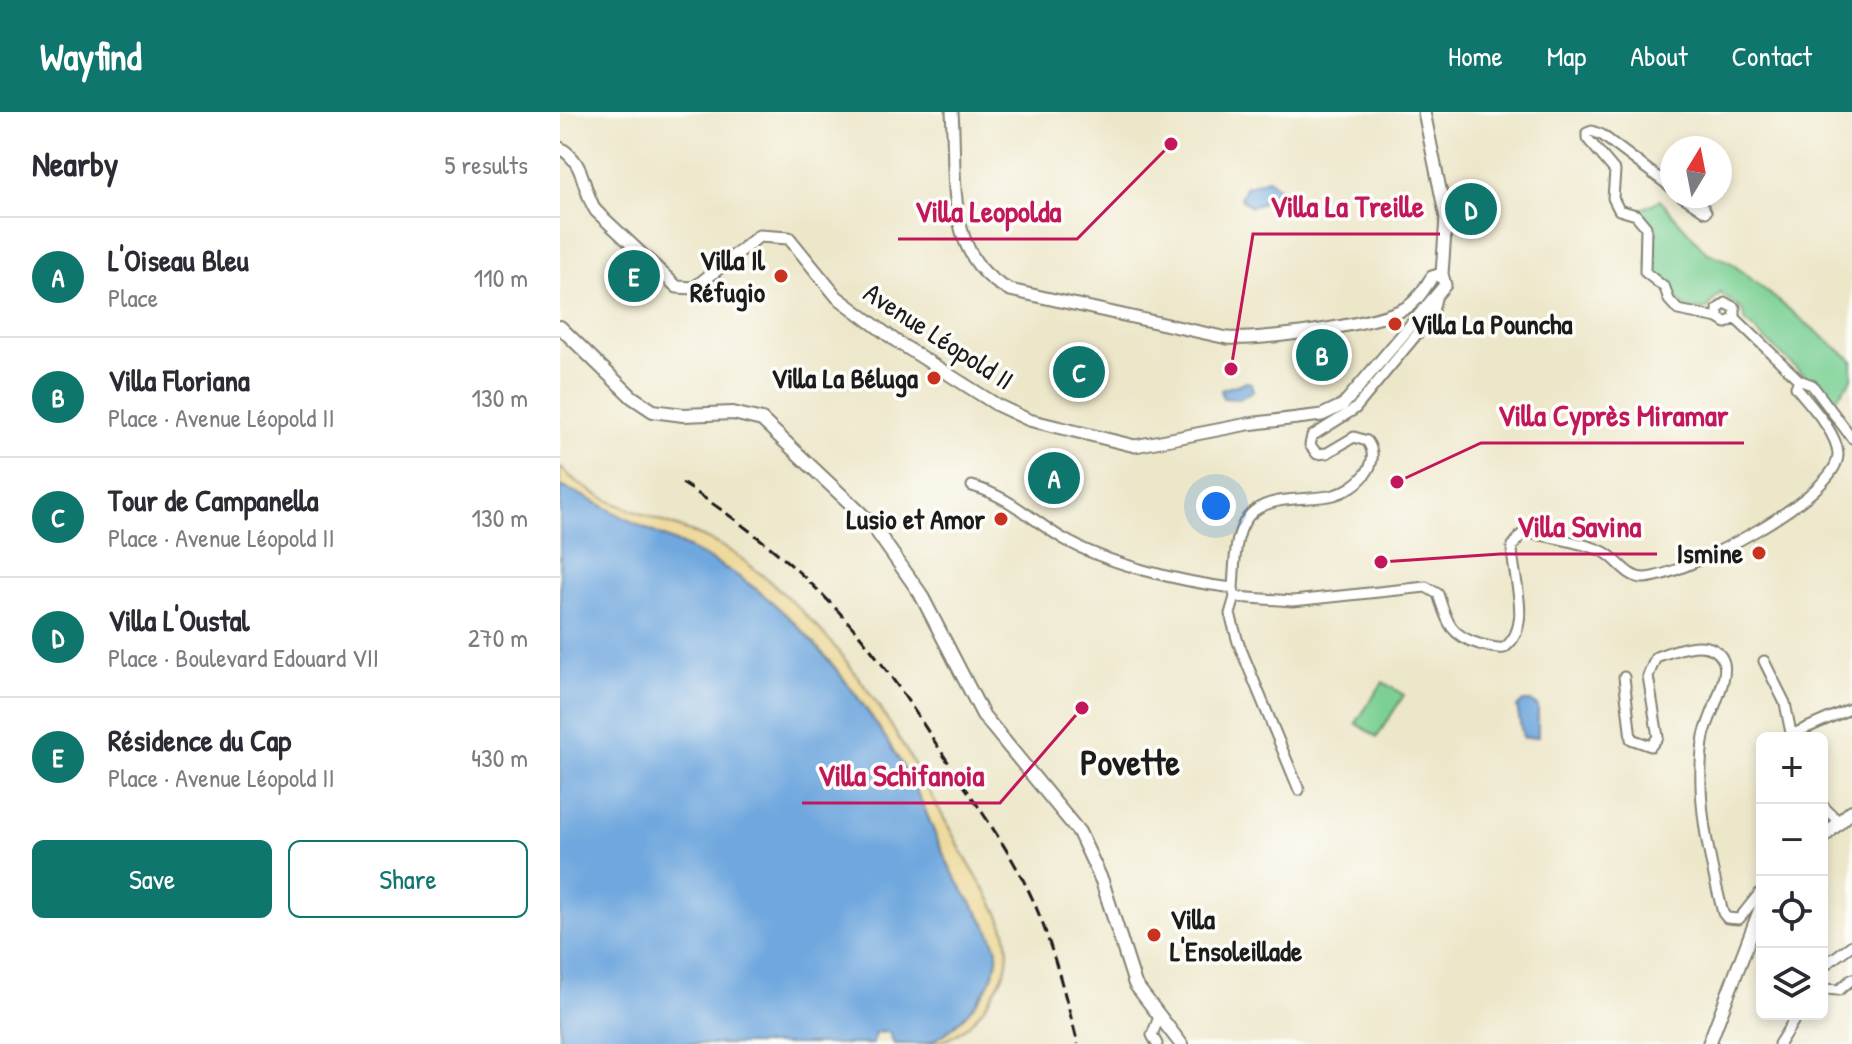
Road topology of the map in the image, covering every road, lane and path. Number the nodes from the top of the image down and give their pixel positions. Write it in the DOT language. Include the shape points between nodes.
graph roads {
  1 [pos="952,112"];
  2 [pos="1424,112"];
  3 [pos="560,148"];
  4 [pos="1660,179"];
  5 [pos="1442,274"];
  6 [pos="1436,298"];
  7 [pos="1718,318"];
  8 [pos="1735,318"];
  9 [pos="560,327"];
  10 [pos="1799,380"];
  11 [pos="1852,438"];
  12 [pos="972,486"];
  13 [pos="1234,593"];
  14 [pos="1764,661"];
  15 [pos="1624,677"];
  16 [pos="1852,708"];
  17 [pos="1792,732"];
  18 [pos="1801,732"];
  19 [pos="1299,790"];
  20 [pos="1828,811"];
  21 [pos="1852,811"];
  22 [pos="1838,821"];
  23 [pos="1828,832"];
  24 [pos="1756,898"];
  25 [pos="1756,921"];
  26 [pos="1852,945"];
  27 [pos="1828,963"];
  28 [pos="1852,979"];
  29 [pos="1828,989"];
  30 [pos="1159,1017"];
  31 [pos="1794,1020"];
  32 [pos="1157,1044"];
  33 [pos="1181,1044"];
  34 [pos="1709,1044"];
  35 [pos="1779,1044"];
  1 -- 5 [label="street" via="961,233 979,269 1010,290 1227,338 1261,339 1394,313"];
  2 -- 5 [label="street, Avenue Léopold II" via="1446,218"];
  3 -- 6 [label="street, Avenue Léopold II" via="579,164 596,211 677,287 694,288 759,236 789,238 837,297 997,405 1029,420 1135,446 1322,415 1343,405"];
  4 -- 7 [label="street" via="1602,135 1587,133 1615,171 1613,198 1619,210 1636,215 1646,227 1645,272 1665,288 1678,310"];
  5 -- 6 [label="street, Avenue Léopold II" via="1445,285"];
  6 -- 13 [label="street" via="1432,316 1363,402 1310,440 1317,454 1354,437 1362,439 1373,450 1371,468 1336,494 1255,511 1239,534"];
  7 -- 8 [label="street" via="1726,323"];
  7 -- 8 [label="street" via="1718,309 1726,303 1735,308"];
  8 -- 10 [label="street"];
  9 -- 30 [label="main road" via="653,411 733,413 762,420 870,522 920,593 983,715 1079,832 1110,903 1135,984"];
  10 -- 11 [label="street" via="1812,385"];
  10 -- 13 [label="street" via="1796,387 1836,445 1837,461 1828,478 1744,539 1687,566 1646,578 1631,575 1607,553 1586,544 1522,534 1512,547 1519,593 1517,629 1504,648 1459,637 1447,624 1438,594 1426,587 1293,601"];
  12 -- 13 [label="street" via="1009,500 1095,554"];
  13 -- 19 [label="street" via="1230,614 1238,642"];
  14 -- 17 [label="street" via="1785,703"];
  15 -- 24 [label="street" via="1631,739 1651,746 1658,737 1648,676 1656,657 1685,646 1712,648 1722,658 1725,669 1704,736 1701,788 1723,913 1739,919"];
  16 -- 18 [label="street"];
  20 -- 22 [label="street"];
  21 -- 22 [label="main road"];
  22 -- 23 [label="main road"];
  25 -- 34 [label="main road"];
  26 -- 27 [label="street"];
  28 -- 29 [label="street" via="1839,990"];
  30 -- 32 [label="street" via="1152,1035"];
  30 -- 33 [label="main road"];
  31 -- 35 [label="street"];
}
